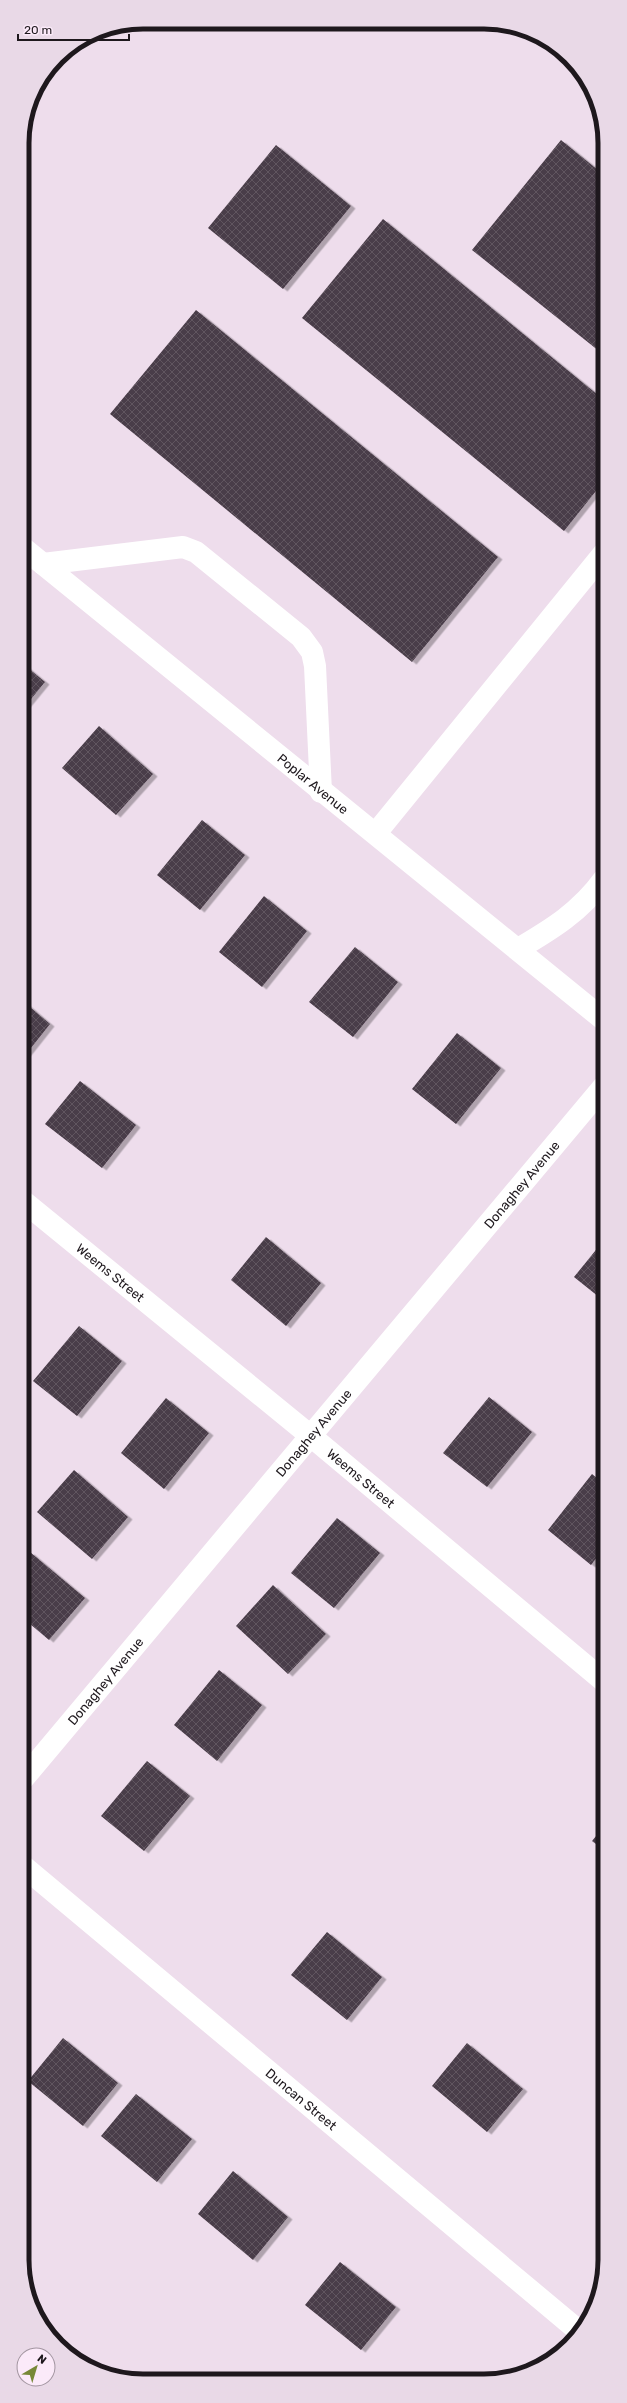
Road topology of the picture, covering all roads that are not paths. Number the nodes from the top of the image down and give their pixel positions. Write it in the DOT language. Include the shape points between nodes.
graph roads {
  1 [pos="29,553"];
  2 [pos="598,560"];
  3 [pos="43,564"];
  4 [pos="321,792"];
  5 [pos="376,833"];
  6 [pos="598,887"];
  7 [pos="518,949"];
  8 [pos="598,1015"];
  9 [pos="598,1093"];
  10 [pos="29,1206"];
  11 [pos="312,1437"];
  12 [pos="598,1677"];
  13 [pos="29,1773"];
  14 [pos="29,1871"];
  15 [pos="575,2328"];
  1 -- 3 [label="street, Poplar Avenue"];
  2 -- 5 [label="street"];
  3 -- 4 [label="street, Poplar Avenue"];
  3 -- 4 [label="street" via="183,547 196,552 301,637 312,652 315,666"];
  4 -- 5 [label="street, Poplar Avenue"];
  5 -- 7 [label="street, Poplar Avenue"];
  6 -- 7 [label="street" via="559,925"];
  7 -- 8 [label="street, Poplar Avenue"];
  9 -- 11 [label="street, Donaghey Avenue"];
  10 -- 11 [label="street, Weems Street"];
  11 -- 12 [label="street, Weems Street"];
  11 -- 13 [label="street, Donaghey Avenue"];
  14 -- 15 [label="street, Duncan Street"];
}
